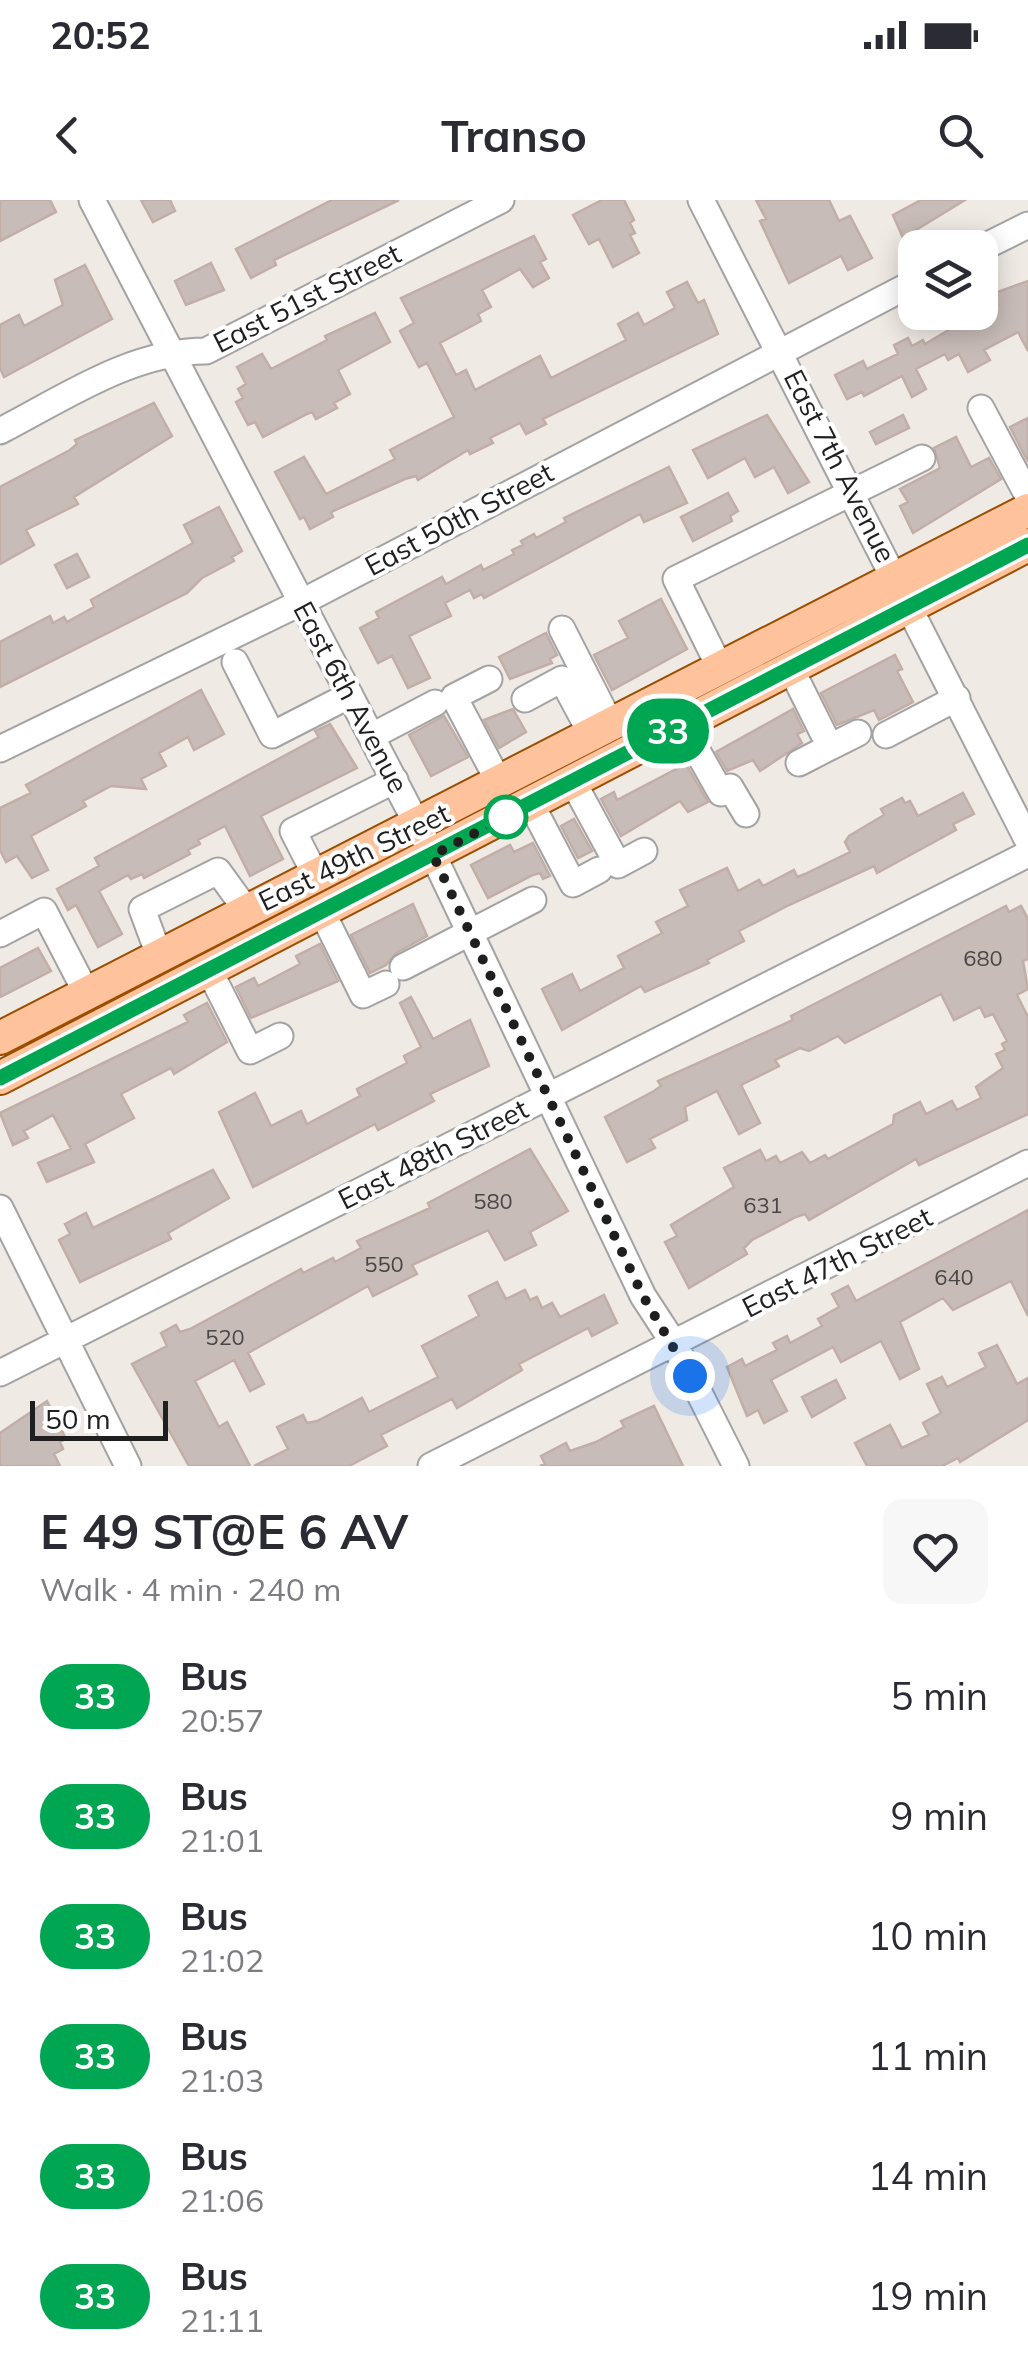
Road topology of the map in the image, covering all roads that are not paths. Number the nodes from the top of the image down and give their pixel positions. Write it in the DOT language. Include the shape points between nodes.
graph roads {
  1 [pos="92,200"];
  2 [pos="500,200"];
  3 [pos="701,200"];
  4 [pos="1028,225"];
  5 [pos="998,240"];
  6 [pos="898,291"];
  7 [pos="781,350"];
  8 [pos="172,351"];
  9 [pos="981,408"];
  10 [pos="0,432"];
  11 [pos="922,458"];
  12 [pos="853,493"];
  13 [pos="1028,496"];
  14 [pos="1028,510"];
  15 [pos="1028,545"];
  16 [pos="904,591"];
  17 [pos="302,602"];
  18 [pos="562,629"];
  19 [pos="235,662"];
  20 [pos="790,667"];
  21 [pos="721,670"];
  22 [pos="489,679"];
  23 [pos="350,695"];
  24 [pos="957,698"];
  25 [pos="525,699"];
  26 [pos="435,703"];
  27 [pos="682,724"];
  28 [pos="602,732"];
  29 [pos="858,732"];
  30 [pos="886,734"];
  31 [pos="372,736"];
  32 [pos="830,747"];
  33 [pos="0,750"];
  34 [pos="799,762"];
  35 [pos="394,780"];
  36 [pos="572,782"];
  37 [pos="500,784"];
  38 [pos="530,804"];
  39 [pos="746,814"];
  40 [pos="426,841"];
  41 [pos="1028,841"];
  42 [pos="644,851"];
  43 [pos="1028,854"];
  44 [pos="599,870"];
  45 [pos="316,878"];
  46 [pos="573,884"];
  47 [pos="247,911"];
  48 [pos="322,912"];
  49 [pos="471,933"];
  50 [pos="0,934"];
  51 [pos="158,955"];
  52 [pos="209,970"];
  53 [pos="87,994"];
  54 [pos="280,1036"];
  55 [pos="0,1038"];
  56 [pos="0,1052"];
  57 [pos="0,1078"];
  58 [pos="549,1095"];
  59 [pos="1028,1163"];
  60 [pos="1,1212"];
  61 [pos="68,1338"];
  62 [pos="675,1346"];
  63 [pos="0,1374"];
  64 [pos="128,1466"];
  65 [pos="431,1466"];
  66 [pos="736,1466"];
  1 -- 8 [label="street, East 6th Avenue"];
  2 -- 8 [label="street, East 51st Street" via="206,351"];
  3 -- 7 [label="street, East 7th Avenue"];
  4 -- 5 [label="street"];
  6 -- 7 [label="street, East 50th Street"];
  7 -- 12 [label="street, East 7th Avenue"];
  7 -- 17 [label="street, East 50th Street"];
  8 -- 10 [label="street, East 51st Street" via="105,376"];
  8 -- 17 [label="street, East 6th Avenue"];
  9 -- 13 [label="street"];
  11 -- 12 [label="street"];
  12 -- 16 [label="street, East 7th Avenue"];
  12 -- 21 [label="street" via="676,578"];
  14 -- 16 [label="main road, East 49th Street"];
  15 -- 16 [label="main road, East 49th Street"];
  16 -- 20 [label="main road, East 49th Street"];
  16 -- 21 [label="main road, East 49th Street"];
  16 -- 24 [label="street, East 7th Avenue"];
  17 -- 23 [label="street, East 6th Avenue"];
  17 -- 33 [label="street, East 50th Street"];
  18 -- 28 [label="street"];
  19 -- 23 [label="street" via="272,735"];
  20 -- 27 [label="main road, East 49th Street"];
  20 -- 32 [label="street"];
  21 -- 28 [label="main road, East 49th Street"];
  22 -- 37 [label="street" via="454,698"];
  23 -- 31 [label="street, East 6th Avenue"];
  24 -- 30 [label="street"];
  24 -- 41 [label="street, East 7th Avenue"];
  25 -- 28 [label="street" via="562,679"];
  26 -- 31 [label="street"];
  27 -- 36 [label="main road, East 49th Street"];
  27 -- 39 [label="street" via="721,792 730,787"];
  28 -- 37 [label="main road, East 49th Street"];
  29 -- 32 [label="street"];
  31 -- 35 [label="street, East 6th Avenue"];
  32 -- 34 [label="street"];
  35 -- 40 [label="street, East 6th Avenue"];
  35 -- 45 [label="street" via="293,831"];
  36 -- 38 [label="main road, East 49th Street"];
  36 -- 42 [label="street" via="618,866"];
  37 -- 40 [label="main road, East 49th Street"];
  38 -- 40 [label="main road, East 49th Street"];
  38 -- 46 [label="street"];
  40 -- 45 [label="main road, East 49th Street"];
  40 -- 48 [label="main road, East 49th Street"];
  40 -- 49 [label="street, East 6th Avenue"];
  43 -- 58 [label="street, East 48th Street"];
  44 -- 46 [label="street"];
  45 -- 47 [label="main road, East 49th Street"];
  46 -- 49 [label="street"];
  47 -- 51 [label="main road, East 49th Street"];
  47 -- 51 [label="street" via="218,871 142,909"];
  48 -- 49 [label="street" via="363,995"];
  48 -- 52 [label="main road, East 49th Street"];
  49 -- 58 [label="street, East 6th Avenue"];
  50 -- 53 [label="street" via="44,911"];
  51 -- 53 [label="main road, East 49th Street"];
  52 -- 54 [label="street" via="250,1052"];
  52 -- 57 [label="main road, East 49th Street"];
  53 -- 55 [label="main road, East 49th Street"];
  53 -- 56 [label="main road" via="72,1014"];
  58 -- 61 [label="street, East 48th Street"];
  58 -- 62 [label="street, East 6th Avenue" via="643,1296"];
  59 -- 62 [label="street, East 47th Street"];
  60 -- 61 [label="street"];
  61 -- 63 [label="street, East 48th Street"];
  61 -- 64 [label="street"];
  62 -- 65 [label="street, East 47th Street"];
  62 -- 66 [label="street, East 6th Avenue"];
}
